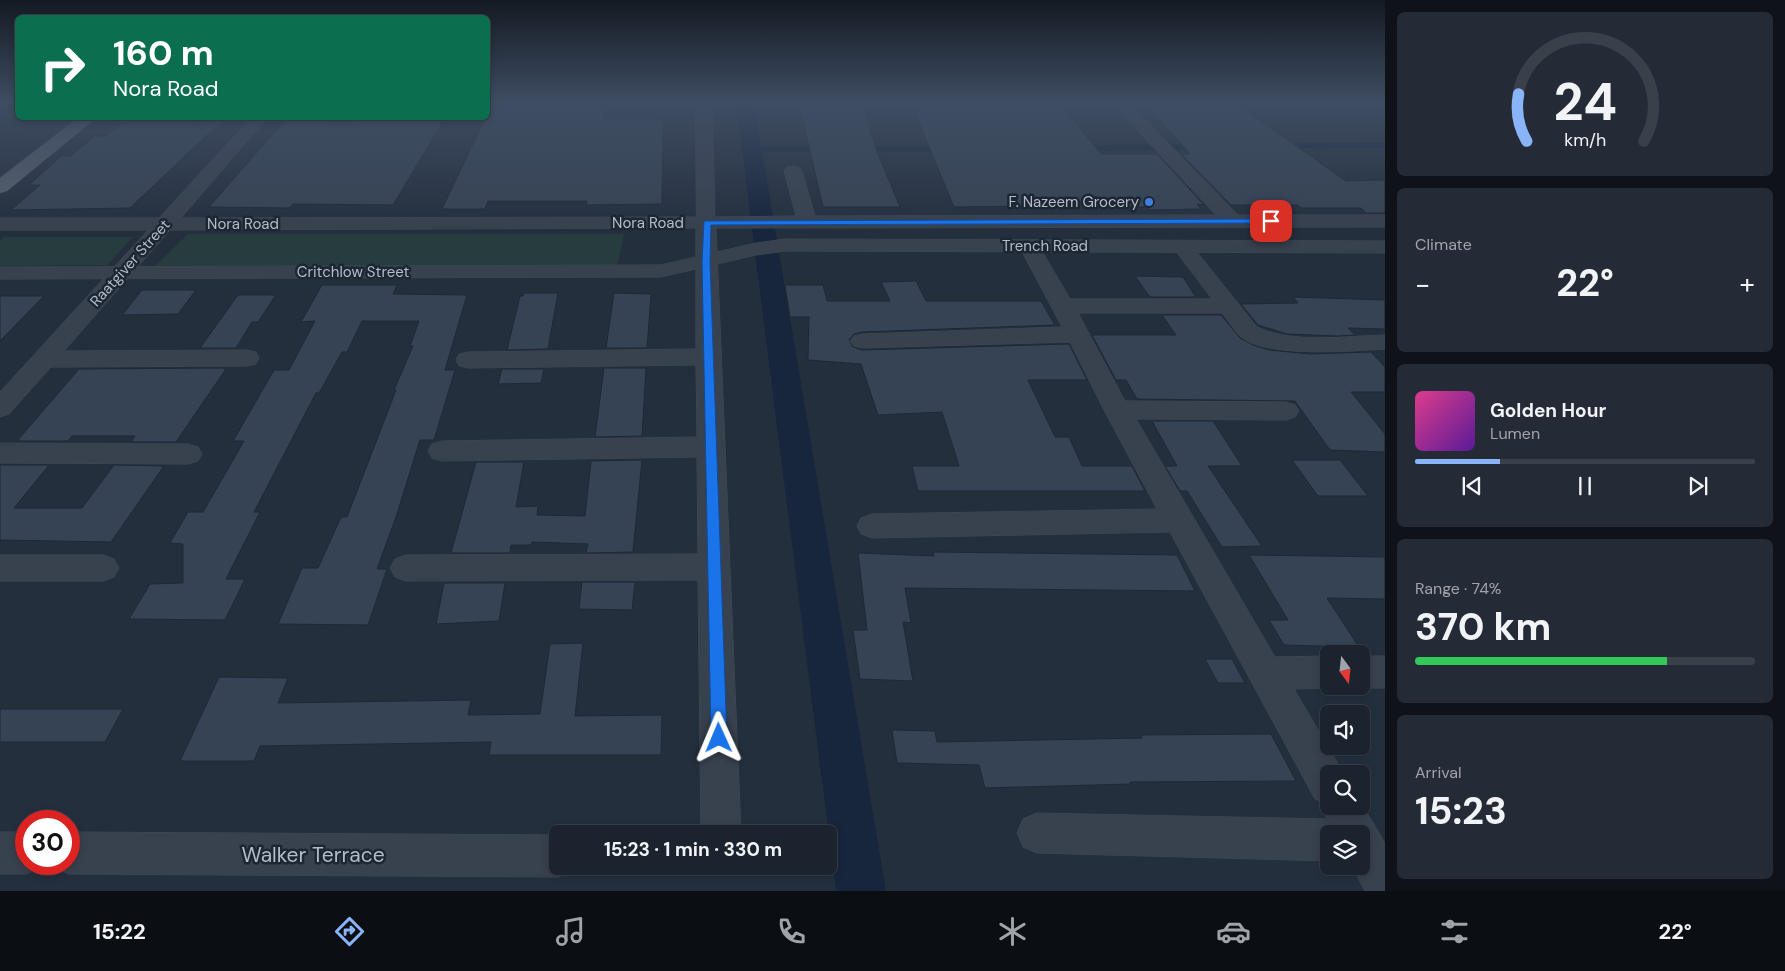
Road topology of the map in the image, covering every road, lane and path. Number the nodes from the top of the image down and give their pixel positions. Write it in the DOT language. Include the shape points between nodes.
graph roads {
  1 [pos="54,145"];
  2 [pos="236,145"];
  3 [pos="705,145"];
  4 [pos="1159,145"];
  5 [pos="793,171"];
  6 [pos="0,187"];
  7 [pos="1385,221"];
  8 [pos="806,222"];
  9 [pos="1233,222"];
  10 [pos="707,223"];
  11 [pos="0,224"];
  12 [pos="164,224"];
  13 [pos="1029,246"];
  14 [pos="1182,246"];
  15 [pos="1385,247"];
  16 [pos="706,262"];
  17 [pos="120,273"];
  18 [pos="0,274"];
  19 [pos="1063,306"];
  20 [pos="1228,306"];
  21 [pos="1078,334"];
  22 [pos="862,341"];
  23 [pos="1385,342"];
  24 [pos="710,357"];
  25 [pos="247,358"];
  26 [pos="44,359"];
  27 [pos="468,360"];
  28 [pos="0,408"];
  29 [pos="1117,410"];
  30 [pos="1286,411"];
  31 [pos="712,447"];
  32 [pos="442,451"];
  33 [pos="0,453"];
  34 [pos="188,454"];
  35 [pos="1179,520"];
  36 [pos="872,526"];
  37 [pos="715,567"];
  38 [pos="0,568"];
  39 [pos="103,568"];
  40 [pos="406,568"];
  41 [pos="1320,672"];
  42 [pos="1370,672"];
  43 [pos="1385,672"];
  44 [pos="1265,673"];
  45 [pos="1320,769"];
  46 [pos="721,825"];
  47 [pos="1037,833"];
  48 [pos="1320,840"];
  49 [pos="0,853"];
  50 [pos="15,853"];
  51 [pos="80,853"];
  52 [pos="549,856"];
  53 [pos="1370,858"];
  54 [pos="1385,884"];
  1 -- 6 [label="main road"];
  2 -- 12 [label="street, Raatgiver Street"];
  3 -- 10 [label="street"];
  4 -- 9 [label="street"];
  5 -- 8 [label="street"];
  7 -- 9 [label="street, Nora Road"];
  8 -- 9 [label="street, Nora Road"];
  8 -- 10 [label="street, Nora Road"];
  10 -- 12 [label="street, Nora Road"];
  10 -- 16 [label="street"];
  11 -- 12 [label="street, Nora Road"];
  12 -- 17 [label="street, Raatgiver Street"];
  13 -- 14 [label="street, Trench Road"];
  13 -- 16 [label="street, Trench Road" via="786,245"];
  13 -- 19 [label="street"];
  14 -- 15 [label="street, Trench Road"];
  14 -- 20 [label="street"];
  16 -- 17 [label="street, Critchlow Street" via="661,271"];
  16 -- 24 [label="street"];
  17 -- 18 [label="street, Critchlow Street"];
  17 -- 26 [label="street, Raatgiver Street"];
  19 -- 20 [label="street"];
  19 -- 21 [label="street"];
  20 -- 23 [label="street" via="1249,332 1263,340 1287,343"];
  21 -- 22 [label="street"];
  21 -- 29 [label="street"];
  24 -- 27 [label="street"];
  24 -- 31 [label="street"];
  25 -- 26 [label="street"];
  26 -- 28 [label="street, Raatgiver Street"];
  29 -- 30 [label="street"];
  29 -- 35 [label="street"];
  31 -- 32 [label="street"];
  31 -- 37 [label="street"];
  33 -- 34 [label="street"];
  35 -- 36 [label="street"];
  35 -- 44 [label="street"];
  37 -- 40 [label="street"];
  37 -- 46 [label="street"];
  38 -- 39 [label="street"];
  41 -- 44 [label="street"];
  42 -- 43 [label="street"];
  44 -- 45 [label="street"];
  47 -- 48 [label="street"];
  49 -- 50 [label="street"];
  51 -- 52 [label="street, Walker Terrace"];
  53 -- 54 [label="street"];
}
